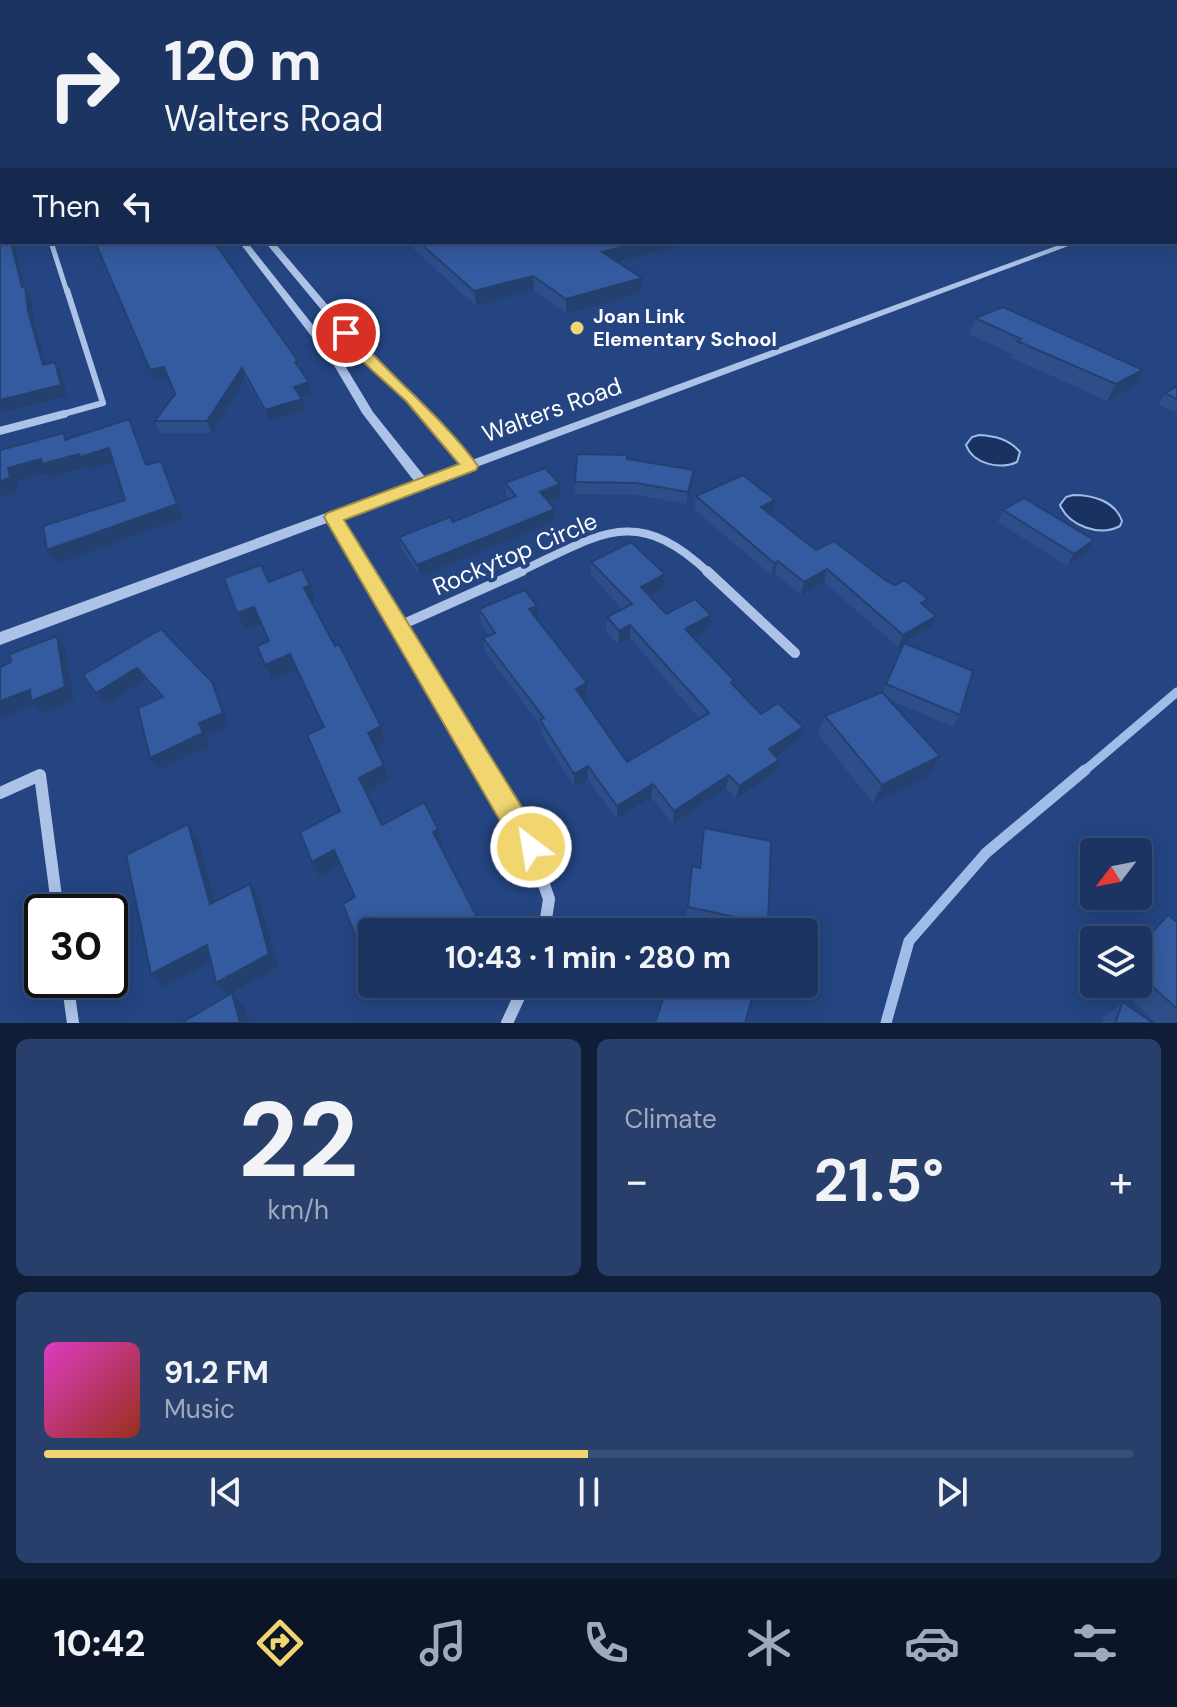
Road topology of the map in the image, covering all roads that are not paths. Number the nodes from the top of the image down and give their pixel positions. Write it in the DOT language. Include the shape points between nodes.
graph roads {
  1 [pos="52,244"];
  2 [pos="245,244"];
  3 [pos="271,244"];
  4 [pos="1070,244"];
  5 [pos="0,431"];
  6 [pos="470,466"];
  7 [pos="423,484"];
  8 [pos="333,517"];
  9 [pos="399,626"];
  10 [pos="0,639"];
  11 [pos="795,653"];
  12 [pos="0,793"];
  13 [pos="56,894"];
  14 [pos="546,918"];
  15 [pos="70,998"];
  16 [pos="519,998"];
  17 [pos="73,1023"];
  18 [pos="507,1023"];
  1 -- 5 [label="street" via="103,403"];
  2 -- 7 [label="street"];
  3 -- 6 [label="street" via="367,358 412,398"];
  4 -- 6 [label="street, Walters Road"];
  6 -- 7 [label="street, Walters Road"];
  7 -- 8 [label="street, Walters Road"];
  8 -- 9 [label="street"];
  8 -- 10 [label="street, Walters Road"];
  9 -- 11 [label="street, Rockytop Circle" via="596,537 632,530 661,536 685,550"];
  9 -- 14 [label="street" via="531,847 549,899"];
  12 -- 13 [label="street" via="40,775"];
  15 -- 17 [label="street"];
  16 -- 18 [label="street"];
}
